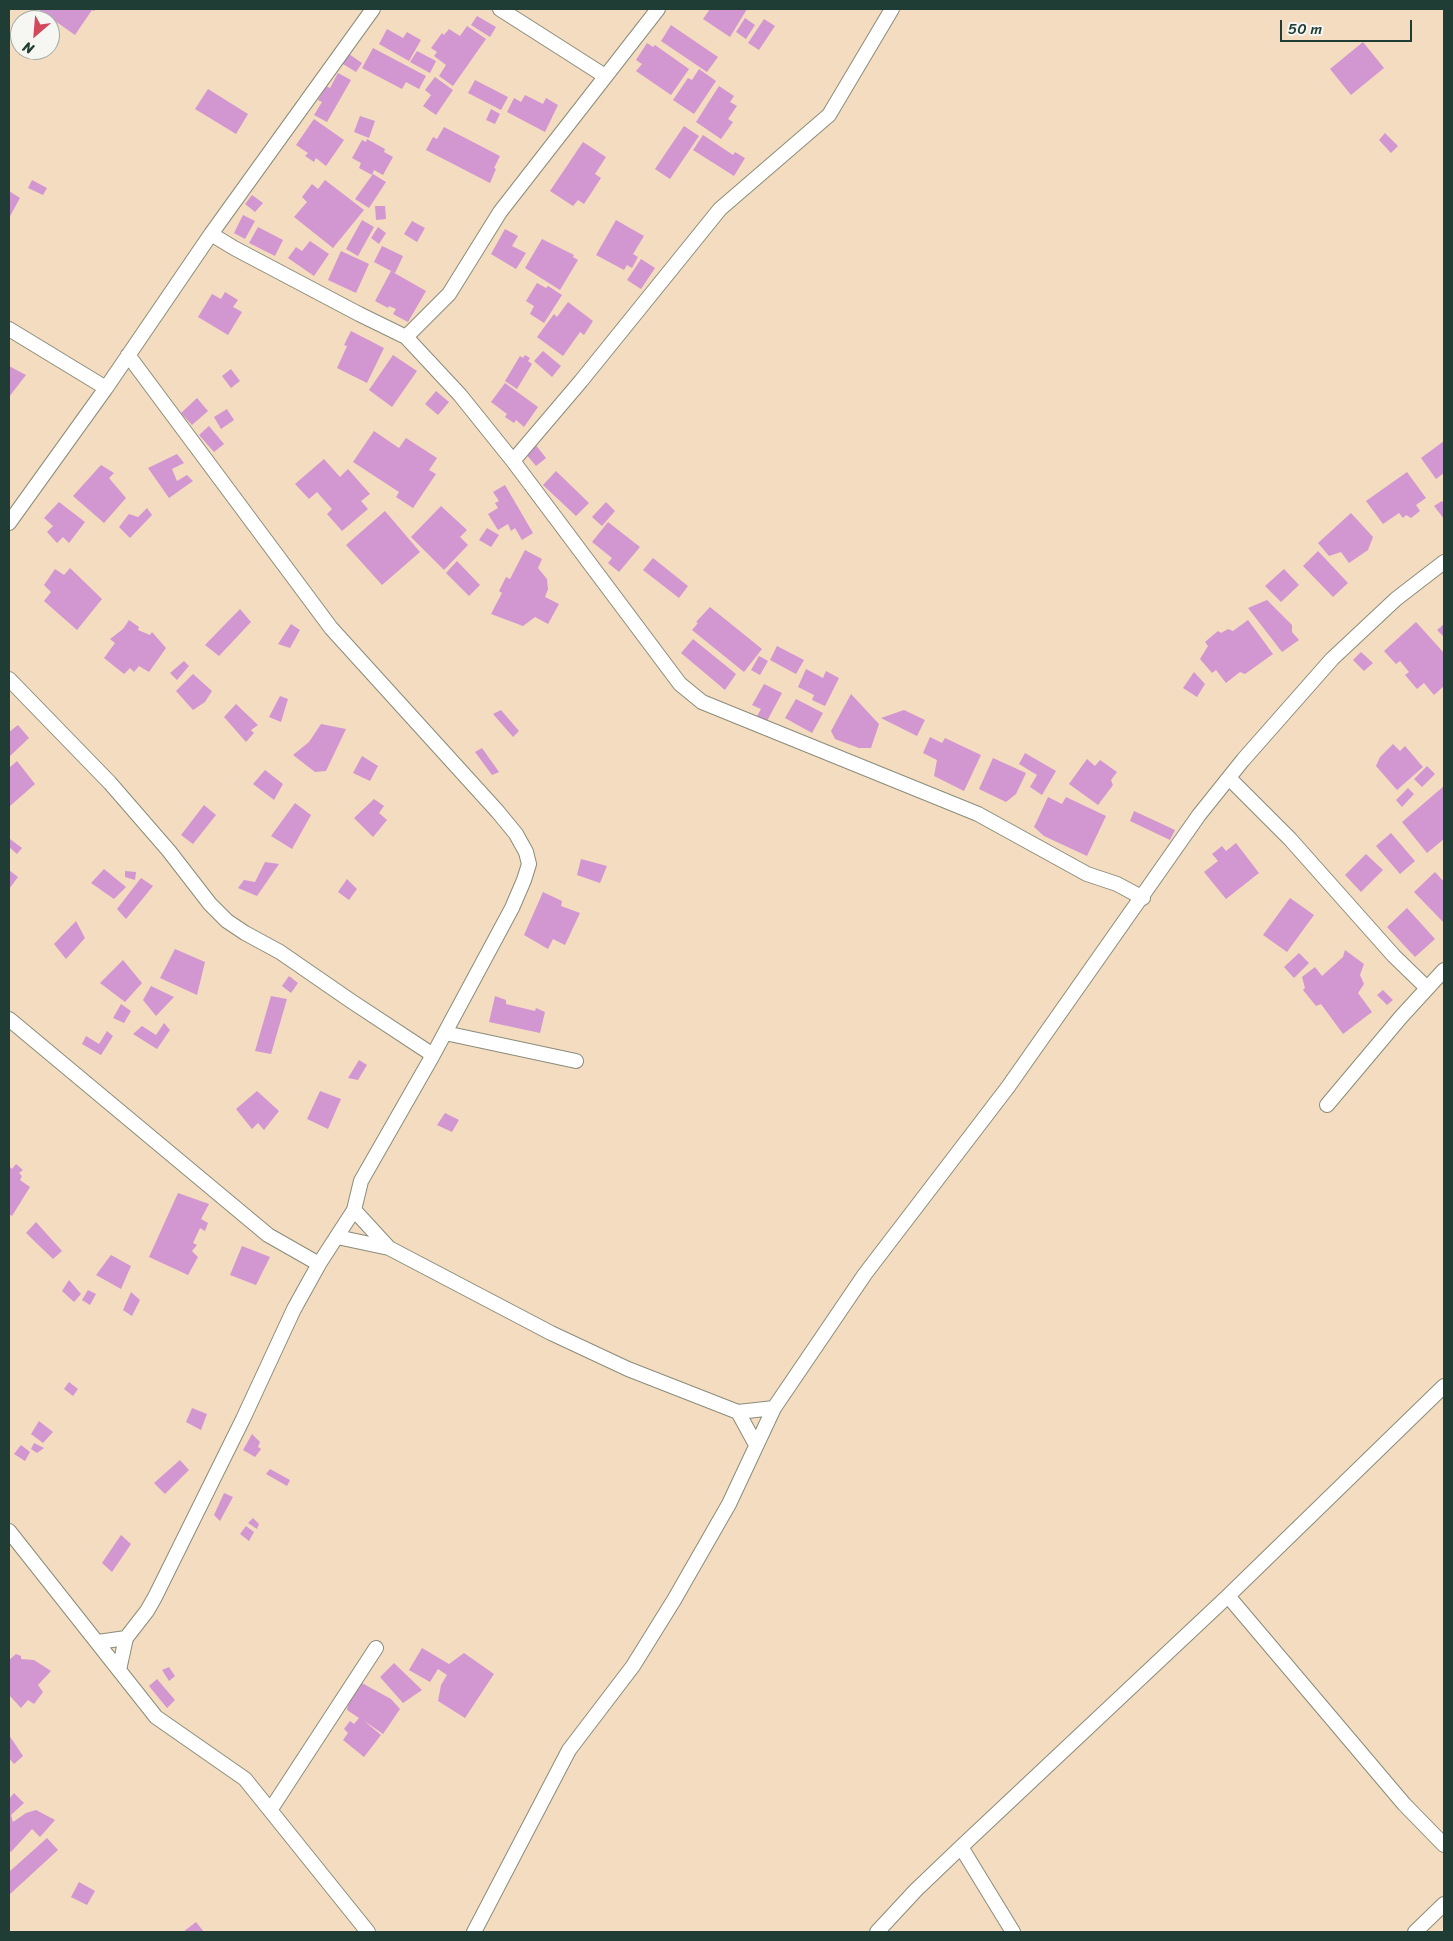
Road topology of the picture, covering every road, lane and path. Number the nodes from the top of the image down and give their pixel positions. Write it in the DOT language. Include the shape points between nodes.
graph roads {
  1 [pos="373,9"];
  2 [pos="500,9"];
  3 [pos="658,9"];
  4 [pos="892,9"];
  5 [pos="605,76"];
  6 [pos="211,234"];
  7 [pos="9,330"];
  8 [pos="406,337"];
  9 [pos="128,355"];
  10 [pos="106,388"];
  11 [pos="513,461"];
  12 [pos="9,523"];
  13 [pos="1444,562"];
  14 [pos="9,678"];
  15 [pos="1229,778"];
  16 [pos="1143,898"];
  17 [pos="1444,970"];
  18 [pos="1427,988"];
  19 [pos="9,1019"];
  20 [pos="445,1033"];
  21 [pos="433,1055"];
  22 [pos="576,1061"];
  23 [pos="1326,1105"];
  24 [pos="354,1210"];
  25 [pos="337,1237"];
  26 [pos="389,1248"];
  27 [pos="319,1264"];
  28 [pos="1444,1386"];
  29 [pos="774,1408"];
  30 [pos="738,1412"];
  31 [pos="756,1445"];
  32 [pos="9,1531"];
  33 [pos="1228,1596"];
  34 [pos="126,1638"];
  35 [pos="98,1642"];
  36 [pos="376,1648"];
  37 [pos="119,1670"];
  38 [pos="271,1809"];
  39 [pos="1444,1845"];
  40 [pos="961,1847"];
  41 [pos="1444,1904"];
  42 [pos="368,1932"];
  43 [pos="474,1932"];
  44 [pos="877,1932"];
  45 [pos="1013,1932"];
  46 [pos="1415,1932"];
  1 -- 6 [label="street"];
  2 -- 5 [label="street"];
  3 -- 5 [label="street"];
  4 -- 11 [label="street" via="829,115 720,209"];
  5 -- 8 [label="street" via="500,212 449,294"];
  6 -- 8 [label="street"];
  6 -- 9 [label="street"];
  7 -- 10 [label="street"];
  8 -- 11 [label="street" via="460,395"];
  9 -- 10 [label="street"];
  9 -- 20 [label="street" via="331,628 498,812 526,852 529,864 515,901"];
  10 -- 12 [label="street"];
  11 -- 16 [label="street" via="680,684 702,702 978,814 1087,874 1117,884"];
  13 -- 15 [label="street" via="1396,599 1332,658"];
  14 -- 21 [label="street" via="110,782 227,921 280,952"];
  15 -- 16 [label="street"];
  15 -- 18 [label="street" via="1290,839 1394,956"];
  16 -- 29 [label="street" via="1008,1087 865,1274"];
  17 -- 18 [label="street"];
  18 -- 23 [label="street"];
  19 -- 27 [label="street" via="268,1235"];
  20 -- 21 [label="street"];
  20 -- 22 [label="street"];
  21 -- 24 [label="street" via="361,1181"];
  24 -- 25 [label="street"];
  24 -- 26 [label="street"];
  25 -- 26 [label="street"];
  25 -- 27 [label="street"];
  26 -- 30 [label="street" via="559,1337 628,1369"];
  27 -- 34 [label="street" via="294,1309 155,1597"];
  28 -- 33 [label="street"];
  29 -- 30 [label="street"];
  29 -- 31 [label="street"];
  30 -- 31 [label="street"];
  31 -- 43 [label="street" via="729,1504 674,1600 633,1666 568,1750"];
  32 -- 35 [label="street"];
  33 -- 39 [label="street" via="1404,1804"];
  33 -- 40 [label="street"];
  34 -- 35 [label="street"];
  34 -- 37 [label="street"];
  35 -- 37 [label="street"];
  36 -- 38 [label="street"];
  37 -- 38 [label="street" via="156,1717 245,1779"];
  38 -- 42 [label="street"];
  40 -- 44 [label="street"];
  40 -- 45 [label="street"];
  41 -- 46 [label="street"];
}
